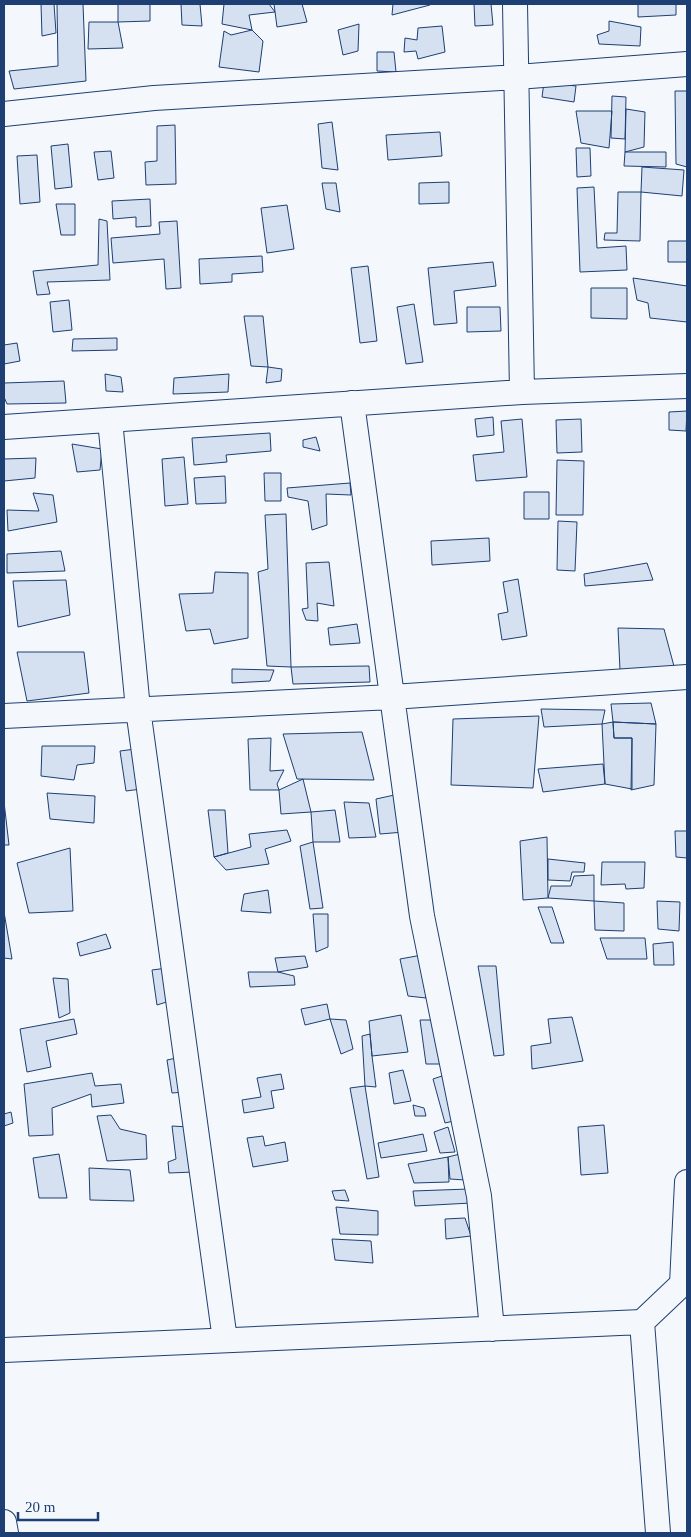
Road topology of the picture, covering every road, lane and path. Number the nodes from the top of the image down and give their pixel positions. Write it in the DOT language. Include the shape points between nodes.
graph roads {
  1 [pos="515,4"];
  2 [pos="687,64"];
  3 [pos="517,77"];
  4 [pos="4,114"];
  5 [pos="687,386"];
  6 [pos="522,392"];
  7 [pos="352,403"];
  8 [pos="110,420"];
  9 [pos="4,427"];
  10 [pos="687,677"];
  11 [pos="392,697"];
  12 [pos="138,709"];
  13 [pos="4,716"];
  14 [pos="687,1182"];
  15 [pos="685,1284"];
  16 [pos="642,1322"];
  17 [pos="492,1329"];
  18 [pos="225,1340"];
  19 [pos="4,1350"];
  20 [pos="4,1522"];
  21 [pos="6,1533"];
  22 [pos="658,1533"];
  1 -- 3 [label="street"];
  2 -- 3 [label="street"];
  3 -- 4 [label="street" via="154,98"];
  3 -- 6 [label="street"];
  5 -- 6 [label="street"];
  6 -- 7 [label="street"];
  7 -- 8 [label="street"];
  7 -- 11 [label="street"];
  8 -- 9 [label="street"];
  8 -- 12 [label="street"];
  10 -- 11 [label="street"];
  11 -- 12 [label="street"];
  11 -- 17 [label="street" via="422,916 480,1196"];
  12 -- 13 [label="street"];
  12 -- 18 [label="street"];
  14 -- 15 [label="street"];
  15 -- 16 [label="street"];
  16 -- 17 [label="street"];
  16 -- 22 [label="street"];
  17 -- 18 [label="street"];
  18 -- 19 [label="street"];
  20 -- 21 [label="street"];
}
